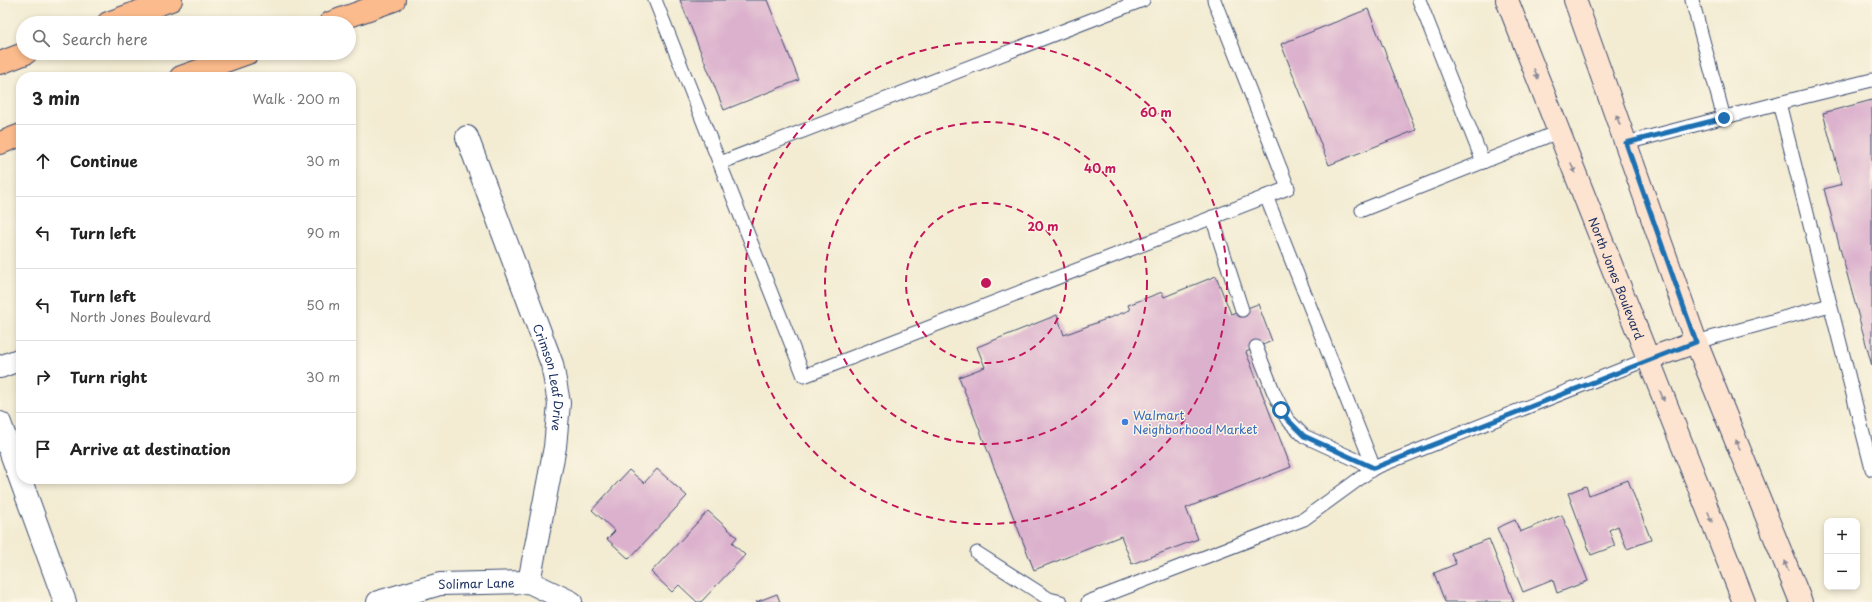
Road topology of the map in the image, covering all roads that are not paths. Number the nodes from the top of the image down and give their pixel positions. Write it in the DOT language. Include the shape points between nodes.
graph roads {
  1 [pos="170,0"];
  2 [pos="394,0"];
  3 [pos="655,0"];
  4 [pos="1143,0"];
  5 [pos="1214,0"];
  6 [pos="1419,0"];
  7 [pos="1506,0"];
  8 [pos="1575,0"];
  9 [pos="1692,0"];
  10 [pos="127,16"];
  11 [pos="349,16"];
  12 [pos="16,57"];
  13 [pos="228,60"];
  14 [pos="0,63"];
  15 [pos="195,72"];
  16 [pos="1872,80"];
  17 [pos="1779,103"];
  18 [pos="1724,118"];
  19 [pos="1558,132"];
  20 [pos="16,137"];
  21 [pos="467,137"];
  22 [pos="0,143"];
  23 [pos="1626,143"];
  24 [pos="1483,162"];
  25 [pos="720,163"];
  26 [pos="1266,196"];
  27 [pos="1362,210"];
  28 [pos="1212,217"];
  29 [pos="1830,305"];
  30 [pos="1242,310"];
  31 [pos="1696,342"];
  32 [pos="1256,347"];
  33 [pos="1648,359"];
  34 [pos="16,361"];
  35 [pos="0,367"];
  36 [pos="0,424"];
  37 [pos="16,468"];
  38 [pos="1374,468"];
  39 [pos="1872,470"];
  40 [pos="22,484"];
  41 [pos="977,552"];
  42 [pos="529,582"];
  43 [pos="65,602"];
  44 [pos="378,602"];
  45 [pos="571,602"];
  46 [pos="1061,602"];
  47 [pos="1088,602"];
  48 [pos="1744,602"];
  49 [pos="1801,602"];
  1 -- 10 [label="main road"];
  2 -- 11 [label="main road"];
  3 -- 25 [label="lane"];
  4 -- 25 [label="lane"];
  5 -- 26 [label="lane" via="1288,188"];
  6 -- 24 [label="lane"];
  7 -- 19 [label="main road, North Jones Boulevard, one-way"];
  23 -- 8 [label="main road, one-way"];
  9 -- 18 [label="lane"];
  12 -- 14 [label="main road"];
  13 -- 15 [label="main road"];
  16 -- 17 [label="lane"];
  17 -- 18 [label="lane"];
  17 -- 29 [label="lane"];
  18 -- 23 [label="lane"];
  19 -- 24 [label="lane"];
  19 -- 33 [label="main road, North Jones Boulevard, one-way"];
  20 -- 22 [label="main road"];
  21 -- 42 [label="street, Crimson Leaf Drive" via="552,364 559,403 555,447"];
  23 -- 31 [label="main road"];
  24 -- 27 [label="lane"];
  25 -- 28 [label="lane" via="804,376"];
  26 -- 28 [label="lane"];
  26 -- 38 [label="lane"];
  28 -- 30 [label="lane"];
  29 -- 31 [label="lane"];
  29 -- 39 [label="lane"];
  31 -- 33 [label="main road"];
  49 -- 31 [label="main road, one-way"];
  32 -- 38 [label="lane" via="1287,419 1304,436"];
  33 -- 38 [label="lane"];
  33 -- 48 [label="main road, North Jones Boulevard, one-way"];
  34 -- 35 [label="street"];
  36 -- 37 [label="street"];
  38 -- 47 [label="lane" via="1304,519"];
  40 -- 43 [label="street"];
  41 -- 46 [label="lane" via="1049,599"];
  42 -- 44 [label="street, Solimar Lane" via="440,584"];
  42 -- 45 [label="street"];
}
